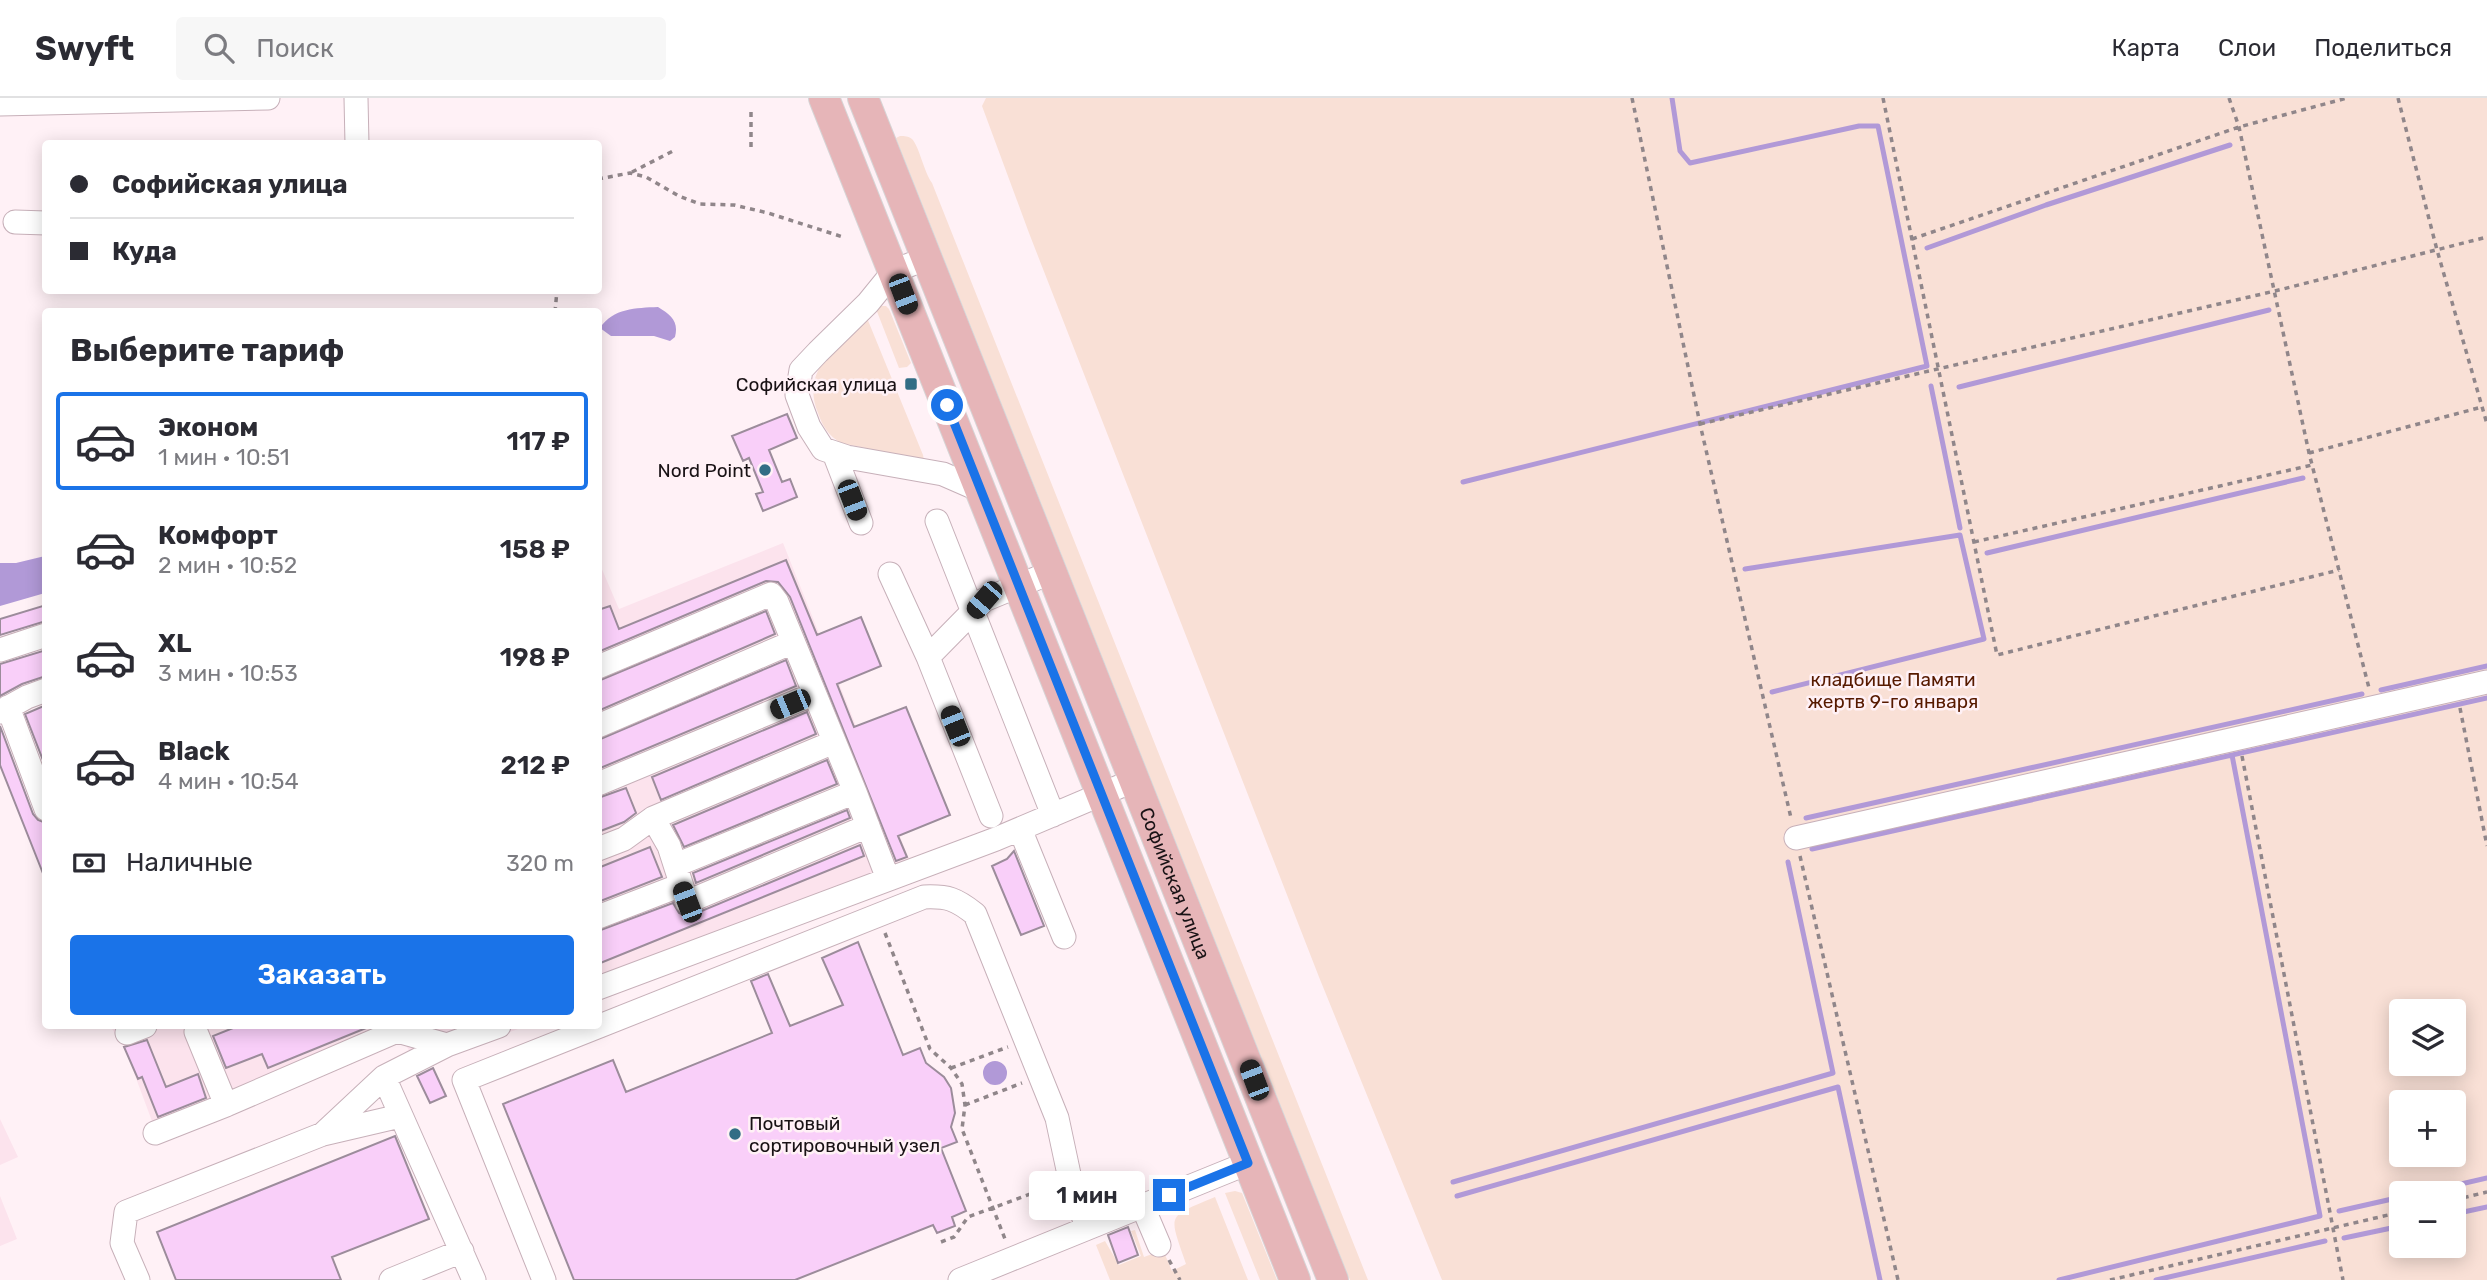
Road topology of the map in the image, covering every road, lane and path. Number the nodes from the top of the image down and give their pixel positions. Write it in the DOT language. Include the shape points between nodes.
graph roads {
  1 [pos="268,98"];
  2 [pos="356,98"];
  3 [pos="824,98"];
  4 [pos="863,98"];
  5 [pos="1632,98"];
  6 [pos="1884,98"];
  7 [pos="2230,98"];
  8 [pos="2347,98"];
  9 [pos="2398,98"];
  10 [pos="0,104"];
  11 [pos="751,111"];
  12 [pos="2239,127"];
  13 [pos="357,140"];
  14 [pos="751,147"];
  15 [pos="673,151"];
  16 [pos="630,173"];
  17 [pos="602,178"];
  18 [pos="15,222"];
  19 [pos="42,223"];
  20 [pos="843,237"];
  21 [pos="2487,237"];
  22 [pos="1912,240"];
  23 [pos="2437,250"];
  24 [pos="926,258"];
  25 [pos="894,271"];
  26 [pos="2275,291"];
  27 [pos="1938,370"];
  28 [pos="2482,407"];
  29 [pos="2487,424"];
  30 [pos="1700,425"];
  31 [pos="834,453"];
  32 [pos="2309,453"];
  33 [pos="2312,465"];
  34 [pos="982,491"];
  35 [pos="937,521"];
  36 [pos="861,523"];
  37 [pos="1974,542"];
  38 [pos="2339,570"];
  39 [pos="1052,572"];
  40 [pos="890,574"];
  41 [pos="1019,585"];
  42 [pos="973,613"];
  43 [pos="42,636"];
  44 [pos="793,642"];
  45 [pos="0,650"];
  46 [pos="928,657"];
  47 [pos="602,665"];
  48 [pos="2487,682"];
  49 [pos="2456,688"];
  50 [pos="42,691"];
  51 [pos="814,694"];
  52 [pos="2373,707"];
  53 [pos="4,710"];
  54 [pos="602,724"];
  55 [pos="2238,737"];
  56 [pos="834,742"];
  57 [pos="1135,780"];
  58 [pos="602,782"];
  59 [pos="855,792"];
  60 [pos="1101,794"];
  61 [pos="42,800"];
  62 [pos="1053,815"];
  63 [pos="991,816"];
  64 [pos="653,818"];
  65 [pos="868,826"];
  66 [pos="1020,829"];
  67 [pos="1796,838"];
  68 [pos="2487,846"];
  69 [pos="602,847"];
  70 [pos="678,875"];
  71 [pos="888,879"];
  72 [pos="602,915"];
  73 [pos="878,917"];
  74 [pos="1064,937"];
  75 [pos="602,986"];
  76 [pos="602,1026"];
  77 [pos="482,1029"];
  78 [pos="594,1029"];
  79 [pos="196,1032"];
  80 [pos="435,1037"];
  81 [pos="1009,1047"];
  82 [pos="951,1068"];
  83 [pos="1018,1072"];
  84 [pos="384,1077"];
  85 [pos="226,1105"];
  86 [pos="965,1105"];
  87 [pos="400,1116"];
  88 [pos="155,1133"];
  89 [pos="323,1133"];
  90 [pos="1248,1163"];
  91 [pos="1070,1179"];
  92 [pos="2487,1192"];
  93 [pos="2466,1197"];
  94 [pos="1142,1205"];
  95 [pos="993,1208"];
  96 [pos="2389,1215"];
  97 [pos="1087,1227"];
  98 [pos="2333,1227"];
  99 [pos="942,1242"];
  100 [pos="1159,1245"];
  101 [pos="462,1251"];
  102 [pos="1024,1252"];
  103 [pos="138,1280"];
  104 [pos="391,1280"];
  105 [pos="474,1280"];
  106 [pos="544,1280"];
  107 [pos="960,1280"];
  108 [pos="1295,1280"];
  109 [pos="1333,1280"];
  110 [pos="1898,1280"];
  111 [pos="2110,1280"];
  112 [pos="2343,1280"];
  1 -- 10 [label="street"];
  2 -- 13 [label="street"];
  3 -- 25 [label="main road, Софийская улица"];
  4 -- 24 [label="main road, Софийская улица"];
  5 -- 30 [label="path"];
  6 -- 22 [label="path"];
  7 -- 12 [label="path"];
  8 -- 12 [label="path"];
  9 -- 23 [label="path"];
  11 -- 14 [label="path"];
  12 -- 22 [label="path"];
  12 -- 26 [label="path"];
  15 -- 16 [label="path"];
  16 -- 17 [label="path"];
  16 -- 20 [label="path" via="700,204 734,205"];
  18 -- 19 [label="street"];
  21 -- 23 [label="path"];
  22 -- 27 [label="path"];
  23 -- 26 [label="path"];
  23 -- 28 [label="path"];
  24 -- 25 [label="street"];
  24 -- 39 [label="main road, Софийская улица"];
  25 -- 31 [label="street" via="802,370 797,395 809,427 823,449"];
  25 -- 34 [label="main road, Софийская улица"];
  26 -- 27 [label="path"];
  26 -- 32 [label="path"];
  27 -- 30 [label="path"];
  27 -- 37 [label="path"];
  28 -- 29 [label="path"];
  28 -- 32 [label="path"];
  30 -- 67 [label="path"];
  31 -- 34 [label="street" via="943,474"];
  31 -- 36 [label="street"];
  32 -- 33 [label="path"];
  33 -- 37 [label="path"];
  33 -- 38 [label="path"];
  34 -- 41 [label="main road, Софийская улица"];
  35 -- 42 [label="street"];
  37 -- 38 [label="path" via="1997,654"];
  38 -- 52 [label="path"];
  39 -- 41 [label="street"];
  39 -- 57 [label="main road, Софийская улица"];
  40 -- 46 [label="street"];
  41 -- 42 [label="street" via="984,600"];
  41 -- 60 [label="main road, Софийская улица"];
  42 -- 46 [label="street"];
  42 -- 62 [label="street"];
  43 -- 45 [label="street"];
  44 -- 47 [label="street" via="771,594"];
  44 -- 51 [label="street"];
  44 -- 54 [label="street"];
  46 -- 63 [label="street"];
  48 -- 49 [label="street"];
  49 -- 52 [label="street"];
  49 -- 68 [label="path"];
  50 -- 53 [label="street"];
  51 -- 56 [label="street"];
  51 -- 58 [label="street"];
  52 -- 55 [label="street"];
  53 -- 61 [label="street"];
  55 -- 67 [label="street"];
  55 -- 98 [label="path"];
  56 -- 59 [label="street"];
  56 -- 64 [label="street"];
  57 -- 60 [label="street"];
  57 -- 109 [label="main road, Софийская улица"];
  59 -- 65 [label="street"];
  59 -- 70 [label="street"];
  60 -- 62 [label="street"];
  60 -- 90 [label="main road, Софийская улица"];
  62 -- 66 [label="street"];
  64 -- 69 [label="street" via="624,839"];
  64 -- 70 [label="street"];
  65 -- 70 [label="street" via="687,902"];
  65 -- 71 [label="street"];
  66 -- 71 [label="street"];
  66 -- 74 [label="street"];
  67 -- 110 [label="path"];
  70 -- 72 [label="street"];
  71 -- 75 [label="street"];
  73 -- 76 [label="street"];
  73 -- 82 [label="path" via="930,1049"];
  73 -- 91 [label="street" via="923,898 943,896 975,914 1057,1118"];
  77 -- 80 [label="street"];
  78 -- 106 [label="street" via="464,1080"];
  79 -- 85 [label="street"];
  80 -- 84 [label="street"];
  80 -- 85 [label="street" via="397,1031"];
  81 -- 82 [label="path"];
  82 -- 86 [label="path" via="962,1084"];
  83 -- 86 [label="path" via="1022,1084"];
  84 -- 87 [label="street"];
  84 -- 89 [label="street"];
  85 -- 88 [label="street"];
  86 -- 95 [label="path" via="962,1129"];
  87 -- 89 [label="street"];
  87 -- 101 [label="street"];
  89 -- 103 [label="street" via="126,1212 122,1243"];
  90 -- 94 [label="street"];
  90 -- 108 [label="main road, Софийская улица"];
  91 -- 95 [label="path"];
  91 -- 97 [label="street"];
  92 -- 93 [label="path"];
  94 -- 97 [label="street"];
  94 -- 100 [label="street"];
  95 -- 99 [label="path" via="968,1217 954,1237"];
  95 -- 102 [label="path" via="1007,1245"];
  96 -- 98 [label="path"];
  97 -- 102 [label="street"];
  98 -- 111 [label="path"];
  98 -- 112 [label="path"];
  101 -- 104 [label="street"];
  101 -- 105 [label="street"];
  102 -- 107 [label="street"];
}
